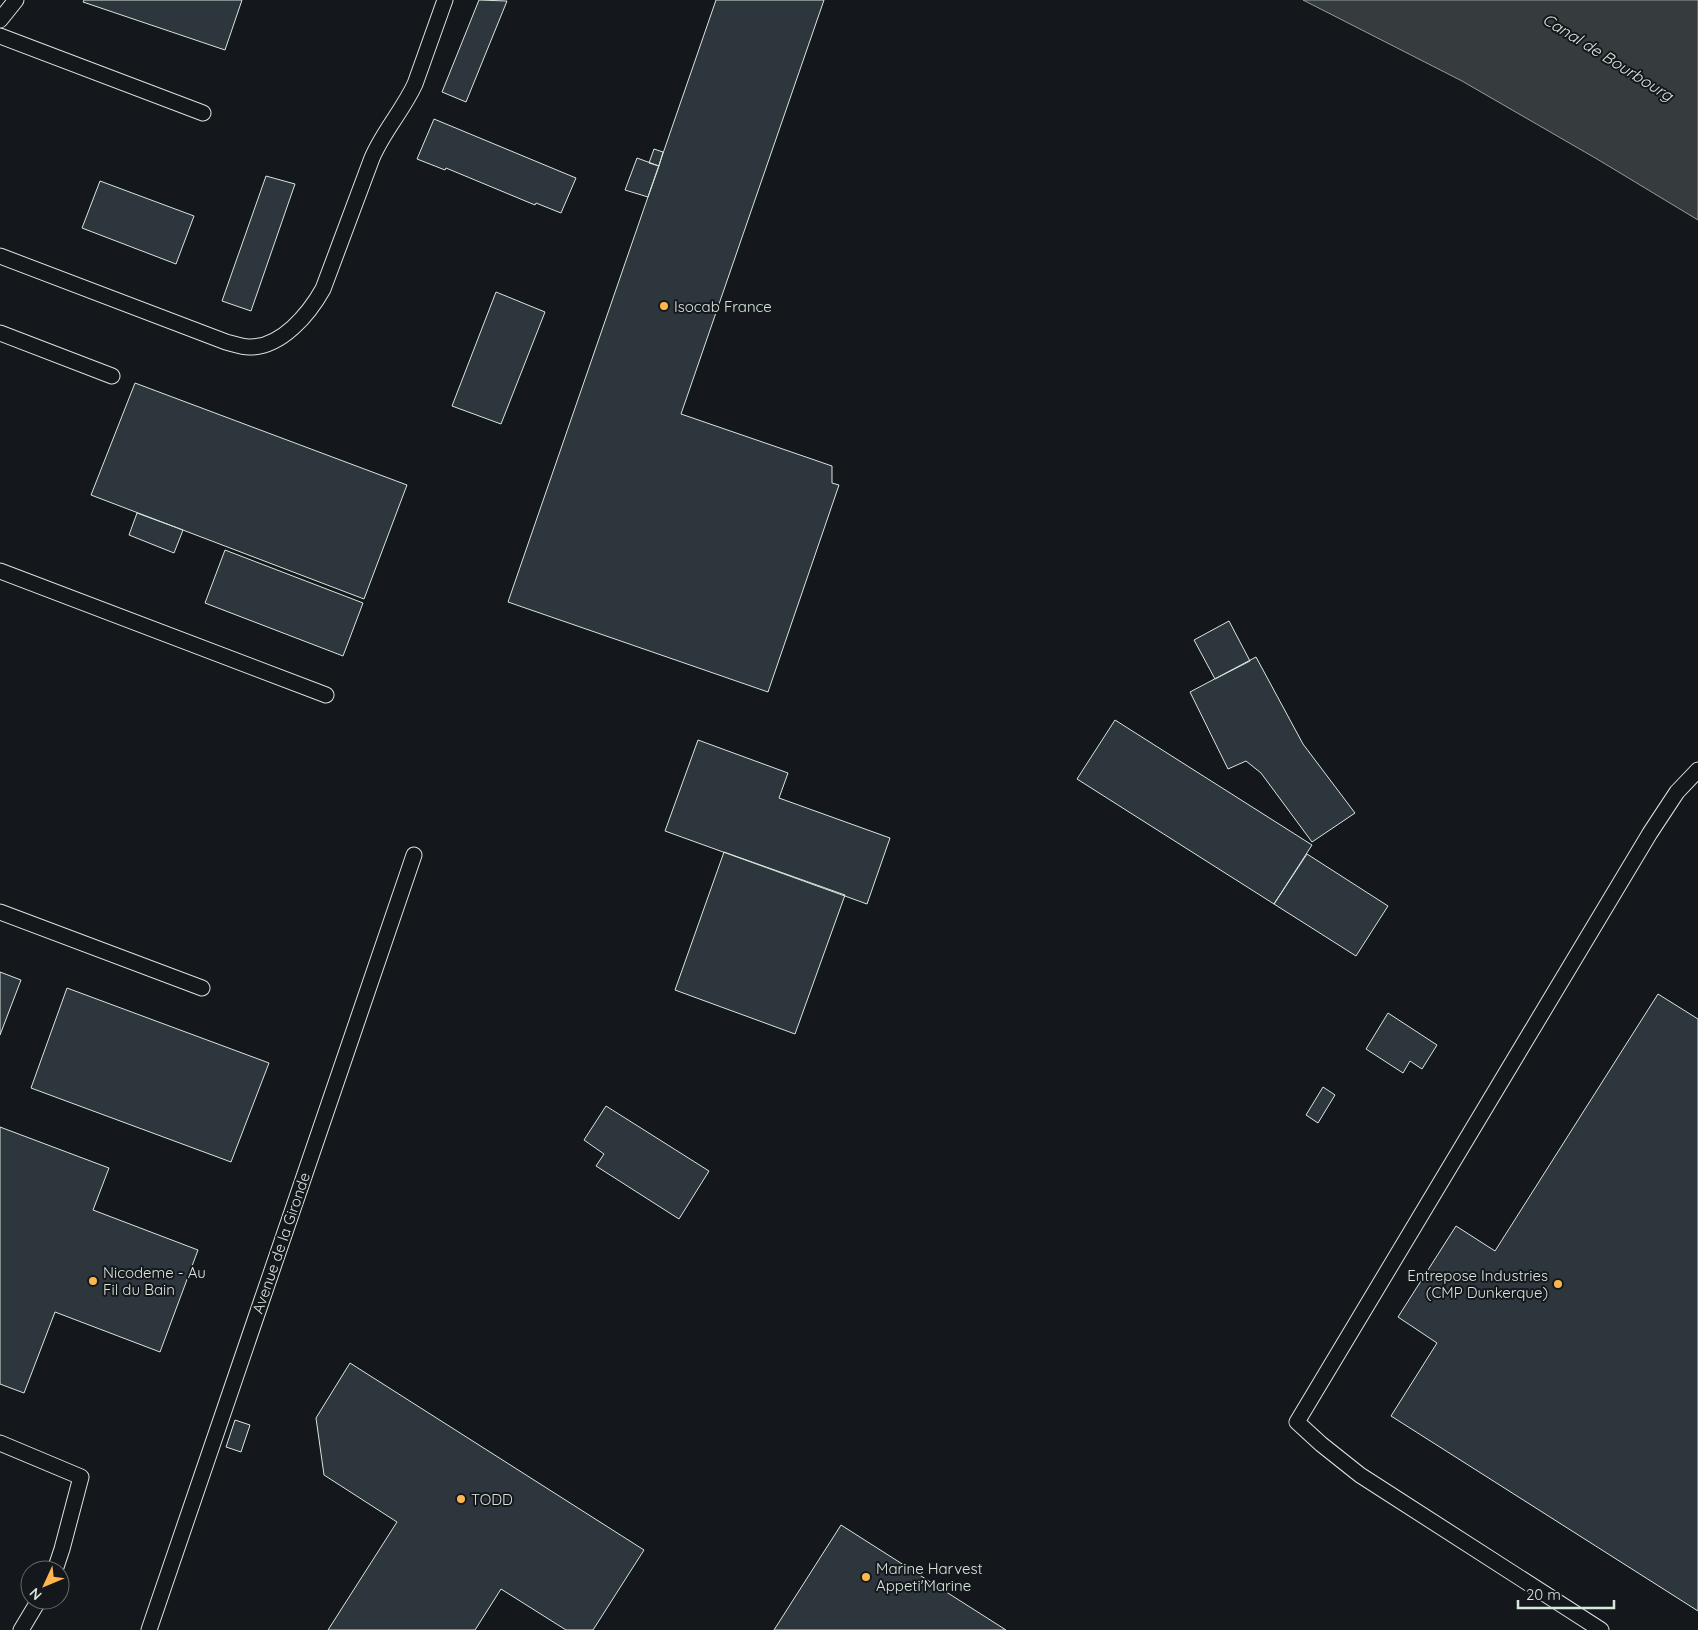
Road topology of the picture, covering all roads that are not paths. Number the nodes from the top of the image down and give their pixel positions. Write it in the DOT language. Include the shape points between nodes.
graph roads {
  1 [pos="16,0"];
  2 [pos="445,0"];
  3 [pos="0,20"];
  4 [pos="0,36"];
  5 [pos="203,113"];
  6 [pos="0,256"];
  7 [pos="0,333"];
  8 [pos="112,376"];
  9 [pos="0,571"];
  10 [pos="326,694"];
  11 [pos="1698,770"];
  12 [pos="414,855"];
  13 [pos="0,912"];
  14 [pos="202,988"];
  15 [pos="0,1443"];
  16 [pos="58,1560"];
  17 [pos="33,1610"];
  18 [pos="21,1630"];
  19 [pos="148,1630"];
  20 [pos="1601,1630"];
  1 -- 3 [label="lane"];
  2 -- 6 [label="lane" via="413,88 376,149 323,289 301,320 281,337 249,347 226,342"];
  4 -- 5 [label="lane"];
  7 -- 8 [label="lane"];
  9 -- 10 [label="lane"];
  11 -- 20 [label="lane" via="1677,792 1650,833 1298,1422 1360,1475"];
  12 -- 19 [label="lane, Avenue de la Gironde"];
  13 -- 14 [label="lane"];
  15 -- 16 [label="lane" via="81,1477"];
  17 -- 18 [label="lane"];
}
